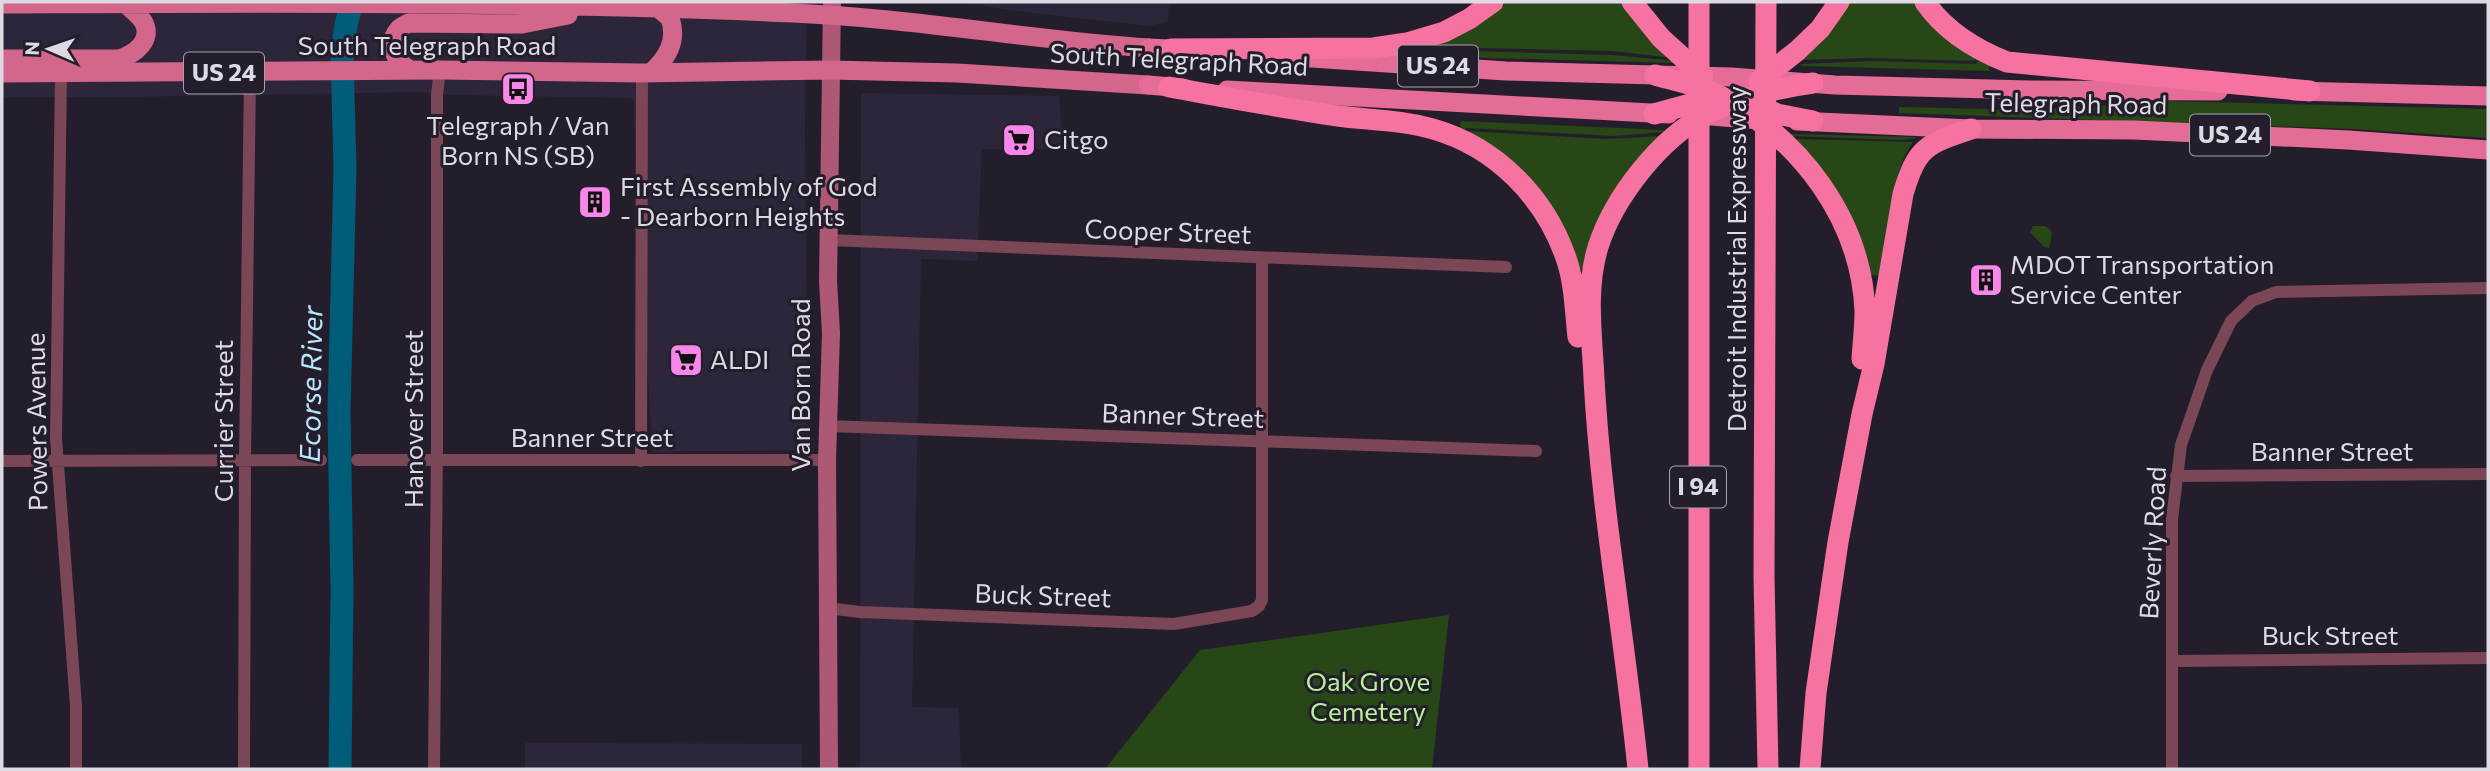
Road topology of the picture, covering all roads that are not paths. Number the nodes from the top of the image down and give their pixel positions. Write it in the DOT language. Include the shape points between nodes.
graph roads {
  1 [pos="1493,2"];
  2 [pos="1632,2"];
  3 [pos="1699,2"];
  4 [pos="1766,2"];
  5 [pos="1839,2"];
  6 [pos="1925,2"];
  7 [pos="72,3"];
  8 [pos="451,3"];
  9 [pos="2,4"];
  10 [pos="125,4"];
  11 [pos="604,7"];
  12 [pos="658,8"];
  13 [pos="832,9"];
  14 [pos="1149,48"];
  15 [pos="1171,49"];
  16 [pos="2,59"];
  17 [pos="440,70"];
  18 [pos="831,70"];
  19 [pos="410,71"];
  20 [pos="2,73"];
  21 [pos="250,73"];
  22 [pos="647,73"];
  23 [pos="61,74"];
  24 [pos="1655,75"];
  25 [pos="1704,77"];
  26 [pos="1761,80"];
  27 [pos="1814,83"];
  28 [pos="1159,86"];
  29 [pos="2310,91"];
  30 [pos="2488,96"];
  31 [pos="1732,97"];
  32 [pos="1654,114"];
  33 [pos="1705,115"];
  34 [pos="1759,120"];
  35 [pos="1813,121"];
  36 [pos="1971,129"];
  37 [pos="2488,150"];
  38 [pos="829,240"];
  39 [pos="1262,258"];
  40 [pos="1506,267"];
  41 [pos="2488,288"];
  42 [pos="1862,414"];
  43 [pos="1595,422"];
  44 [pos="828,426"];
  45 [pos="1262,442"];
  46 [pos="1536,452"];
  47 [pos="436,459"];
  48 [pos="245,460"];
  49 [pos="321,460"];
  50 [pos="357,460"];
  51 [pos="827,460"];
  52 [pos="2,461"];
  53 [pos="57,461"];
  54 [pos="641,461"];
  55 [pos="2488,474"];
  56 [pos="2176,476"];
  57 [pos="827,608"];
  58 [pos="2488,658"];
  59 [pos="2172,661"];
  60 [pos="76,769"];
  61 [pos="244,769"];
  62 [pos="434,769"];
  63 [pos="829,769"];
  64 [pos="1638,769"];
  65 [pos="1699,769"];
  66 [pos="1768,769"];
  67 [pos="1810,769"];
  68 [pos="2172,769"];
  1 -- 15 [label="highway" via="1444,32 1373,48"];
  2 -- 25 [label="highway"];
  3 -- 65 [label="highway, Detroit Industrial Expressway / I 94"];
  4 -- 66 [label="highway, Detroit Industrial Expressway / I 94" via="1763,536"];
  5 -- 26 [label="highway" via="1820,29"];
  6 -- 29 [label="highway" via="1955,34 1980,52 2007,62"];
  7 -- 9 [label="main road, South Telegraph Road / US 24"];
  7 -- 10 [label="main road, South Telegraph Road / US 24"];
  8 -- 10 [label="main road, South Telegraph Road / US 24"];
  8 -- 11 [label="main road, South Telegraph Road / US 24"];
  10 -- 16 [label="main road" via="143,21 146,32 134,55 119,59"];
  11 -- 12 [label="main road, South Telegraph Road / US 24"];
  11 -- 19 [label="main road" via="522,24 402,25 392,41 394,55"];
  12 -- 13 [label="main road, South Telegraph Road / US 24"];
  12 -- 22 [label="main road" via="670,18 673,37 663,62"];
  13 -- 14 [label="main road, South Telegraph Road / US 24"];
  13 -- 18 [label="main road, Van Born Road"];
  14 -- 15 [label="highway, South Telegraph Road / US 24"];
  15 -- 24 [label="highway, South Telegraph Road / US 24" via="1506,71"];
  17 -- 19 [label="main road, South Telegraph Road / US 24"];
  17 -- 22 [label="main road, South Telegraph Road / US 24"];
  17 -- 47 [label="street, Hanover Street"];
  18 -- 22 [label="main road, South Telegraph Road / US 24"];
  18 -- 28 [label="main road, South Telegraph Road / US 24"];
  18 -- 38 [label="main road, Van Born Road"];
  19 -- 21 [label="main road, South Telegraph Road / US 24"];
  20 -- 23 [label="main road, South Telegraph Road / US 24"];
  21 -- 23 [label="main road, South Telegraph Road / US 24"];
  21 -- 48 [label="street, Currier Street"];
  22 -- 54 [label="street"];
  23 -- 53 [label="street, Powers Avenue"];
  24 -- 25 [label="highway, South Telegraph Road / US 24"];
  24 -- 31 [label="highway"];
  25 -- 26 [label="highway, Telegraph Road / US 24"];
  25 -- 31 [label="highway"];
  26 -- 27 [label="highway, Telegraph Road / US 24"];
  26 -- 31 [label="highway"];
  27 -- 29 [label="highway, Telegraph Road / US 24" via="2030,90"];
  27 -- 31 [label="highway"];
  28 -- 32 [label="highway, South Telegraph Road / US 24"];
  28 -- 43 [label="highway" via="1401,122 1433,129 1484,152 1534,197 1553,226 1567,261"];
  29 -- 30 [label="highway, Telegraph Road / US 24"];
  31 -- 32 [label="highway"];
  31 -- 33 [label="highway"];
  31 -- 34 [label="highway"];
  31 -- 35 [label="highway" via="1777,114"];
  32 -- 33 [label="highway, South Telegraph Road / US 24"];
  33 -- 34 [label="highway, Telegraph Road / US 24"];
  33 -- 43 [label="highway" via="1644,168 1611,217 1598,248 1590,324"];
  34 -- 35 [label="highway, Telegraph Road / US 24"];
  34 -- 42 [label="highway" via="1806,163 1838,209 1853,250 1865,309"];
  35 -- 36 [label="highway, Telegraph Road / US 24"];
  36 -- 37 [label="highway, Telegraph Road / US 24" via="2147,131"];
  36 -- 42 [label="highway" via="1927,147 1911,167"];
  38 -- 39 [label="street, Cooper Street"];
  38 -- 44 [label="main road, Van Born Road"];
  39 -- 40 [label="street, Cooper Street"];
  39 -- 45 [label="street"];
  41 -- 56 [label="street, Beverly Road" via="2287,291 2257,299 2231,321 2220,341 2191,413"];
  42 -- 67 [label="highway" via="1829,602"];
  43 -- 64 [label="highway"];
  44 -- 45 [label="street, Banner Street"];
  44 -- 51 [label="main road, Van Born Road"];
  45 -- 46 [label="street, Banner Street"];
  45 -- 57 [label="street, Buck Street" via="1262,600 1256,609 1174,624"];
  47 -- 50 [label="street, Banner Street"];
  47 -- 54 [label="street, Banner Street"];
  47 -- 62 [label="street, Hanover Street"];
  48 -- 49 [label="street"];
  48 -- 53 [label="street"];
  48 -- 61 [label="street, Currier Street"];
  51 -- 54 [label="street, Banner Street"];
  51 -- 57 [label="main road, Van Born Road"];
  52 -- 53 [label="street"];
  53 -- 60 [label="street, Powers Avenue" via="76,706"];
  55 -- 56 [label="street, Banner Street"];
  56 -- 59 [label="street, Beverly Road"];
  57 -- 63 [label="main road, Van Born Road"];
  58 -- 59 [label="street, Buck Street"];
  59 -- 68 [label="street, Beverly Road"];
}
